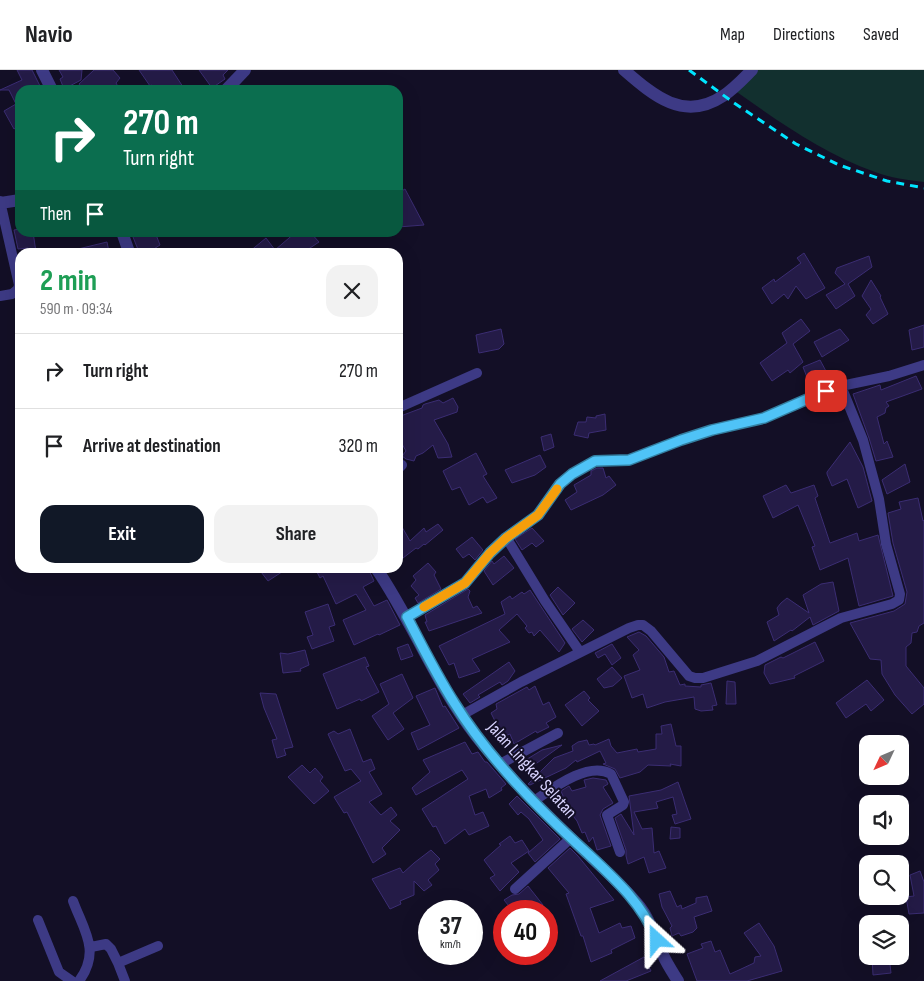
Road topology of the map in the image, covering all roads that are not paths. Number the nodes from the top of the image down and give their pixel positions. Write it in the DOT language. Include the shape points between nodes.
graph roads {
  1 [pos="42,70"];
  2 [pos="245,70"];
  3 [pos="624,70"];
  4 [pos="752,70"];
  5 [pos="50,85"];
  6 [pos="231,85"];
  7 [pos="15,200"];
  8 [pos="0,202"];
  9 [pos="15,268"];
  10 [pos="15,292"];
  11 [pos="0,296"];
  12 [pos="924,365"];
  13 [pos="477,373"];
  14 [pos="841,386"];
  15 [pos="403,406"];
  16 [pos="506,538"];
  17 [pos="379,573"];
  18 [pos="407,617"];
  19 [pos="580,652"];
  20 [pos="462,715"];
  21 [pos="558,733"];
  22 [pos="500,764"];
  23 [pos="534,801"];
  24 [pos="571,838"];
  25 [pos="620,852"];
  26 [pos="516,889"];
  27 [pos="72,902"];
  28 [pos="38,920"];
  29 [pos="158,946"];
  30 [pos="91,947"];
  31 [pos="118,963"];
  32 [pos="72,981"];
  33 [pos="79,981"];
  34 [pos="125,981"];
  35 [pos="678,981"];
  1 -- 5 [label="street"];
  2 -- 6 [label="street"];
  3 -- 4 [label="street" via="660,98 688,108 724,96"];
  7 -- 8 [label="street"];
  8 -- 9 [label="street"];
  10 -- 11 [label="street"];
  12 -- 14 [label="street"];
  13 -- 15 [label="street"];
  14 -- 16 [label="street" via="764,418 712,430 629,460 595,461 560,484 538,515"];
  14 -- 19 [label="street" via="863,440 879,499 899,600 841,618 757,660 702,678 689,676 651,630 643,625 629,628"];
  16 -- 18 [label="street" via="465,583"];
  16 -- 19 [label="street"];
  17 -- 18 [label="street, Jalan Lingkar Selatan"];
  18 -- 20 [label="street, Jalan Lingkar Selatan"];
  19 -- 20 [label="street"];
  20 -- 22 [label="street, Jalan Lingkar Selatan"];
  21 -- 22 [label="street"];
  22 -- 23 [label="street, Jalan Lingkar Selatan"];
  23 -- 24 [label="street, Jalan Lingkar Selatan"];
  23 -- 25 [label="street" via="559,784 590,770 611,774 624,804 607,815"];
  24 -- 26 [label="street"];
  24 -- 35 [label="street, Jalan Lingkar Selatan" via="616,879 641,908"];
  27 -- 30 [label="street"];
  28 -- 32 [label="street" via="59,972"];
  29 -- 31 [label="street"];
  30 -- 31 [label="street" via="106,944"];
  30 -- 33 [label="street" via="88,966"];
  31 -- 34 [label="street"];
}
